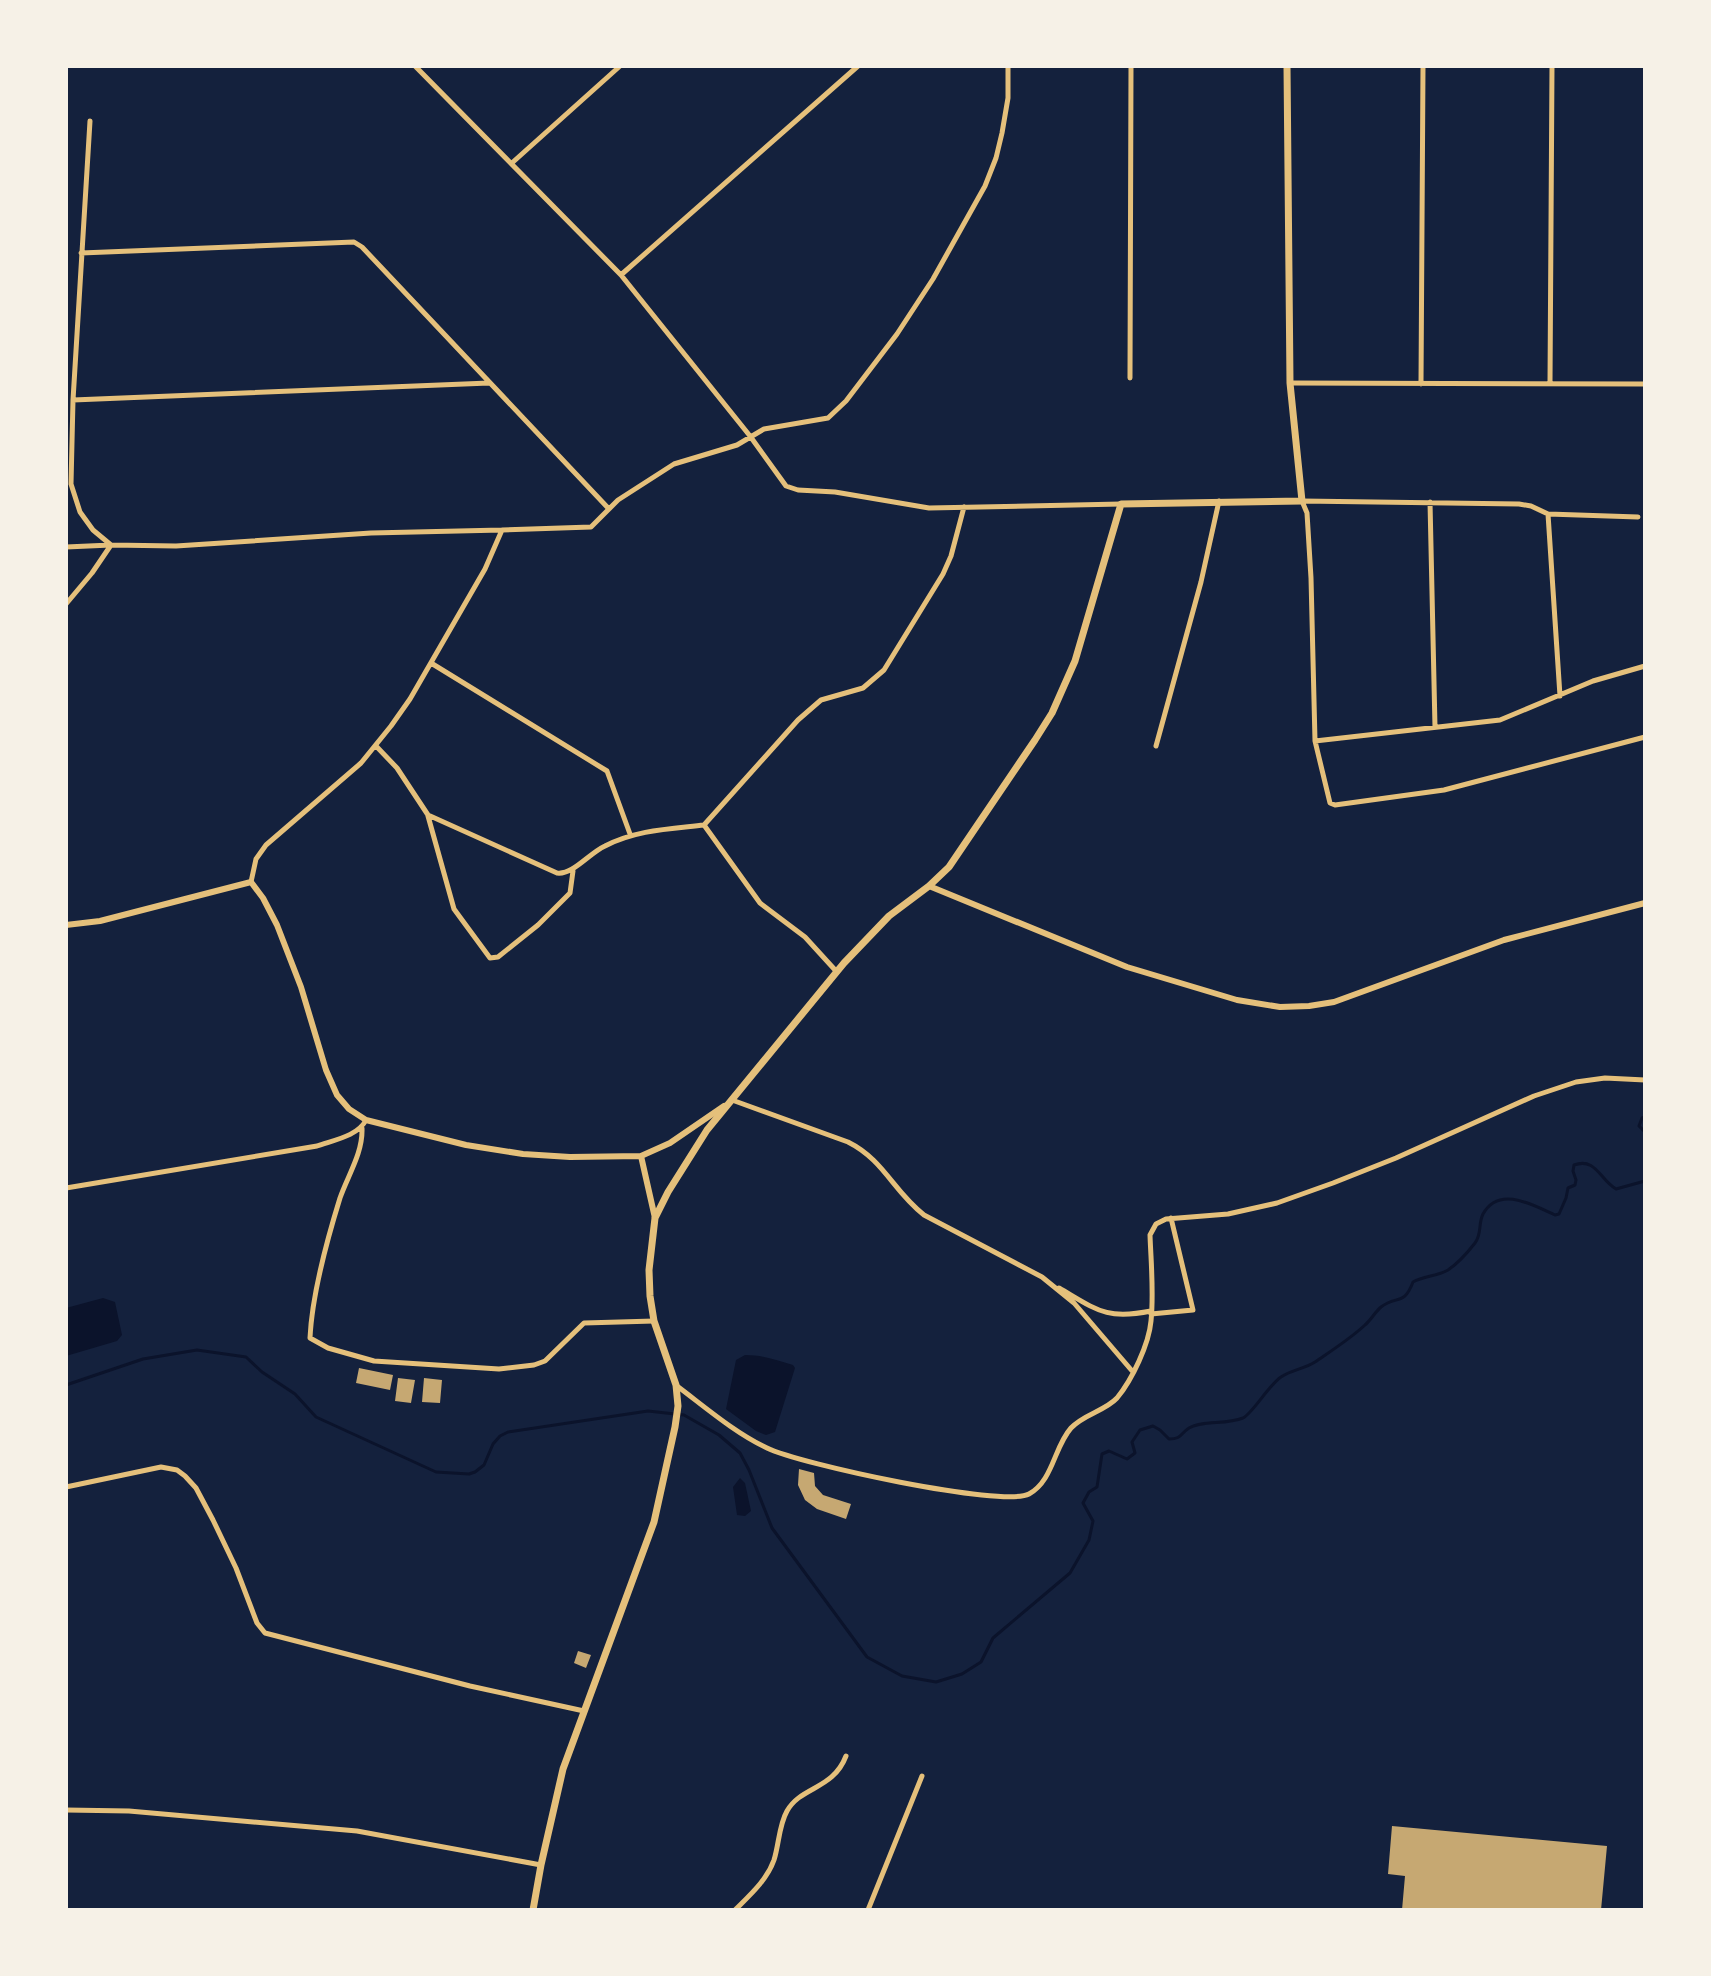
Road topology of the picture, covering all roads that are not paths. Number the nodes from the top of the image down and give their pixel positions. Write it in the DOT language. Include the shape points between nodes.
graph roads {
  1 [pos="415,66"];
  2 [pos="620,66"];
  3 [pos="858,66"];
  4 [pos="1008,66"];
  5 [pos="1131,66"];
  6 [pos="1287,66"];
  7 [pos="1423,66"];
  8 [pos="1552,66"];
  9 [pos="90,121"];
  10 [pos="513,162"];
  11 [pos="81,253"];
  12 [pos="621,275"];
  13 [pos="1130,378"];
  14 [pos="490,383"];
  15 [pos="1290,383"];
  16 [pos="1421,384"];
  17 [pos="1550,384"];
  18 [pos="1645,384"];
  19 [pos="73,400"];
  20 [pos="750,436"];
  21 [pos="1219,501"];
  22 [pos="1302,501"];
  23 [pos="1430,502"];
  24 [pos="1121,504"];
  25 [pos="964,507"];
  26 [pos="609,509"];
  27 [pos="1548,514"];
  28 [pos="1638,517"];
  29 [pos="502,530"];
  30 [pos="111,545"];
  31 [pos="66,547"];
  32 [pos="66,604"];
  33 [pos="431,663"];
  34 [pos="1645,666"];
  35 [pos="1560,696"];
  36 [pos="1435,727"];
  37 [pos="1645,737"];
  38 [pos="1315,741"];
  39 [pos="376,746"];
  40 [pos="1156,746"];
  41 [pos="428,815"];
  42 [pos="704,825"];
  43 [pos="630,834"];
  44 [pos="573,871"];
  45 [pos="251,882"];
  46 [pos="929,886"];
  47 [pos="1645,904"];
  48 [pos="66,925"];
  49 [pos="836,971"];
  50 [pos="1645,1080"];
  51 [pos="732,1100"];
  52 [pos="366,1120"];
  53 [pos="362,1128"];
  54 [pos="641,1156"];
  55 [pos="66,1188"];
  56 [pos="655,1218"];
  57 [pos="1171,1218"];
  58 [pos="1042,1277"];
  59 [pos="1151,1313"];
  60 [pos="654,1321"];
  61 [pos="1134,1373"];
  62 [pos="676,1385"];
  63 [pos="66,1487"];
  64 [pos="584,1711"];
  65 [pos="846,1756"];
  66 [pos="922,1776"];
  67 [pos="66,1810"];
  68 [pos="541,1865"];
  69 [pos="533,1910"];
  70 [pos="735,1910"];
  71 [pos="868,1910"];
  1 -- 10 [label="street"];
  2 -- 10 [label="street"];
  3 -- 12 [label="street"];
  4 -- 20 [label="street" via="1008,98 996,158 960,232 897,334 828,418"];
  5 -- 13 [label="street"];
  6 -- 15 [label="main road"];
  7 -- 16 [label="street"];
  8 -- 17 [label="street"];
  9 -- 11 [label="street"];
  10 -- 12 [label="street"];
  11 -- 14 [label="street" via="354,242"];
  11 -- 19 [label="street"];
  12 -- 20 [label="street"];
  14 -- 19 [label="street"];
  14 -- 26 [label="street"];
  15 -- 16 [label="street"];
  15 -- 22 [label="main road"];
  16 -- 17 [label="street"];
  17 -- 18 [label="street"];
  19 -- 30 [label="street" via="73,495 93,530"];
  20 -- 25 [label="street" via="781,482 791,488 913,507"];
  20 -- 26 [label="street" via="674,464"];
  21 -- 22 [label="main road"];
  21 -- 24 [label="main road"];
  21 -- 40 [label="street"];
  22 -- 23 [label="street"];
  22 -- 38 [label="street" via="1311,578"];
  23 -- 27 [label="street" via="1519,504"];
  23 -- 36 [label="street"];
  24 -- 25 [label="street"];
  24 -- 46 [label="main road" via="1075,661 1052,713 958,855"];
  25 -- 42 [label="street" via="951,556 884,670 863,688 821,700"];
  26 -- 29 [label="street" via="591,527"];
  27 -- 28 [label="street"];
  27 -- 35 [label="street"];
  29 -- 30 [label="street"];
  29 -- 33 [label="street"];
  30 -- 31 [label="street"];
  30 -- 32 [label="street"];
  33 -- 39 [label="street"];
  33 -- 43 [label="street" via="607,771"];
  34 -- 35 [label="street"];
  35 -- 36 [label="street" via="1500,720"];
  36 -- 38 [label="street"];
  37 -- 38 [label="street" via="1444,790 1335,805 1328,801"];
  39 -- 41 [label="street"];
  39 -- 45 [label="street" via="266,845 256,859"];
  41 -- 44 [label="street" via="557,873"];
  41 -- 44 [label="street" via="454,909 490,958 538,925 570,893"];
  42 -- 43 [label="street"];
  42 -- 49 [label="street" via="760,903 805,937"];
  43 -- 44 [label="street" via="585,857"];
  45 -- 48 [label="street"];
  45 -- 52 [label="street" via="277,925 337,1095"];
  46 -- 47 [label="street" via="1127,967 1237,1000 1280,1007 1360,994 1504,940"];
  46 -- 49 [label="main road" via="889,916"];
  49 -- 51 [label="main road"];
  50 -- 57 [label="street" via="1576,1082 1277,1203 1228,1214"];
  51 -- 54 [label="street"];
  51 -- 56 [label="main road" via="707,1130"];
  51 -- 58 [label="street" via="865,1150 924,1215"];
  52 -- 53 [label="street"];
  52 -- 54 [label="street" via="523,1154"];
  53 -- 55 [label="street" via="317,1146"];
  53 -- 60 [label="street" via="326,1249 310,1338 374,1361 499,1369 545,1361 584,1323"];
  54 -- 56 [label="street"];
  56 -- 60 [label="main road" via="649,1270"];
  57 -- 59 [label="street" via="1156,1224 1150,1235"];
  57 -- 59 [label="street" via="1193,1310"];
  58 -- 59 [label="street" via="1104,1313"];
  58 -- 61 [label="street" via="1074,1303"];
  59 -- 61 [label="street"];
  60 -- 62 [label="main road"];
  61 -- 62 [label="street" via="1115,1401 1072,1426 1038,1487 1017,1498 800,1460 759,1444"];
  62 -- 64 [label="main road" via="675,1427 654,1522"];
  63 -- 64 [label="street" via="161,1467 177,1470 196,1488 265,1633"];
  64 -- 68 [label="main road" via="563,1769"];
  65 -- 70 [label="street" via="841,1769 786,1812 773,1862"];
  66 -- 71 [label="street"];
  67 -- 68 [label="street" via="357,1831"];
  68 -- 69 [label="main road"];
}
